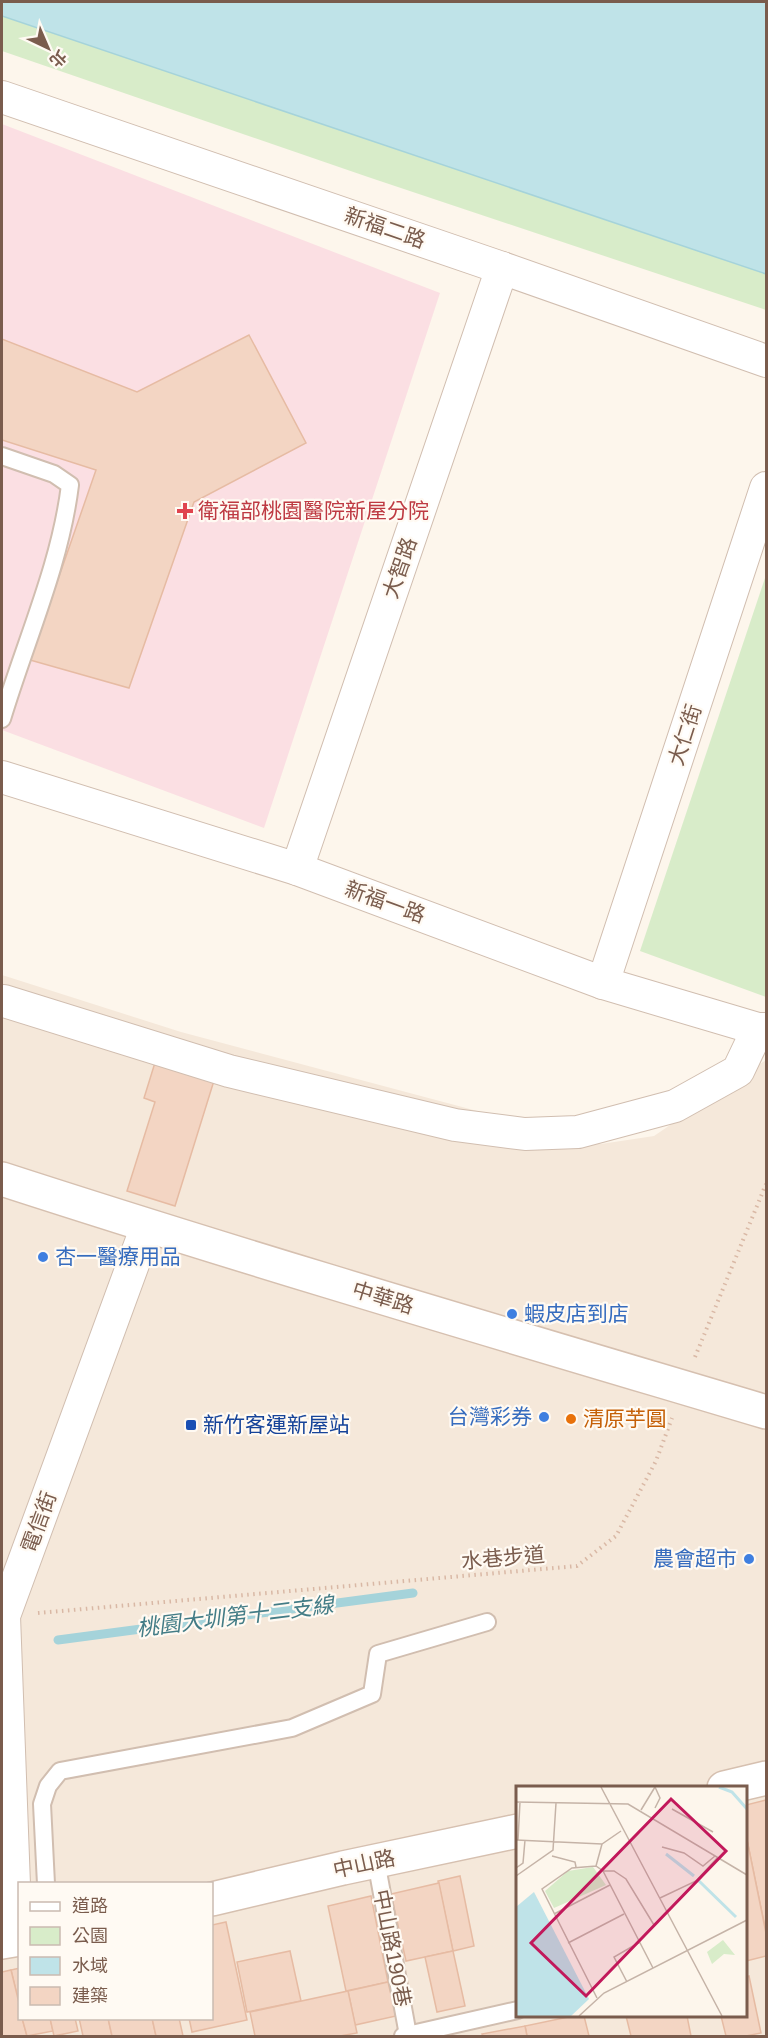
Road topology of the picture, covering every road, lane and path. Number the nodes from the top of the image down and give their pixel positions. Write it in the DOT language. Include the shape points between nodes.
graph roads {
  1 [pos="2,97"];
  2 [pos="502,268"];
  3 [pos="766,361"];
  4 [pos="2,456"];
  5 [pos="766,488"];
  6 [pos="2,719"];
  7 [pos="2,777"];
  8 [pos="297,869"];
  9 [pos="603,983"];
  10 [pos="4,1001"];
  11 [pos="762,1029"];
  12 [pos="2,1179"];
  13 [pos="766,1184"];
  14 [pos="147,1226"];
  15 [pos="683,1387"];
  16 [pos="766,1412"];
  17 [pos="4,1616"];
  18 [pos="487,1622"];
  19 [pos="766,1778"];
  20 [pos="732,1786"];
  21 [pos="516,1831"];
  22 [pos="376,1861"];
  23 [pos="46,1882"];
  24 [pos="213,1899"];
  25 [pos="12,1940"];
  26 [pos="516,2010"];
  27 [pos="406,2036"];
  1 -- 2 [label="street, 新福二路"];
  2 -- 3 [label="street, 新福二路"];
  2 -- 8 [label="street, 大智路"];
  4 -- 6 [label="lane" via="54,474 70,485 67,513 45,591"];
  5 -- 9 [label="street, 大仁街"];
  7 -- 8 [label="street, 新福一路"];
  8 -- 9 [label="street, 新福一路"];
  9 -- 11 [label="street, 新福一路"];
  10 -- 11 [label="street" via="230,1071 455,1125 525,1134 578,1132 675,1106 738,1071"];
  12 -- 14 [label="main road, 中華路"];
  13 -- 15 [label="path, 水巷步道"];
  14 -- 15 [label="main road, 中華路"];
  14 -- 17 [label="street, 電信街"];
  15 -- 16 [label="main road, 中華路"];
  15 -- 17 [label="path, 水巷步道" via="656,1461 615,1536 577,1566"];
  17 -- 25 [label="street, 電信街"];
  18 -- 23 [label="lane" via="378,1654 372,1694 292,1728 60,1771 48,1786 42,1804"];
  19 -- 20 [label="main road"];
  21 -- 22 [label="main road, 中山路"];
  22 -- 24 [label="main road, 中山路"];
  22 -- 27 [label="lane, 中山路190巷"];
  26 -- 27 [label="lane, 中山路190巷"];
}
